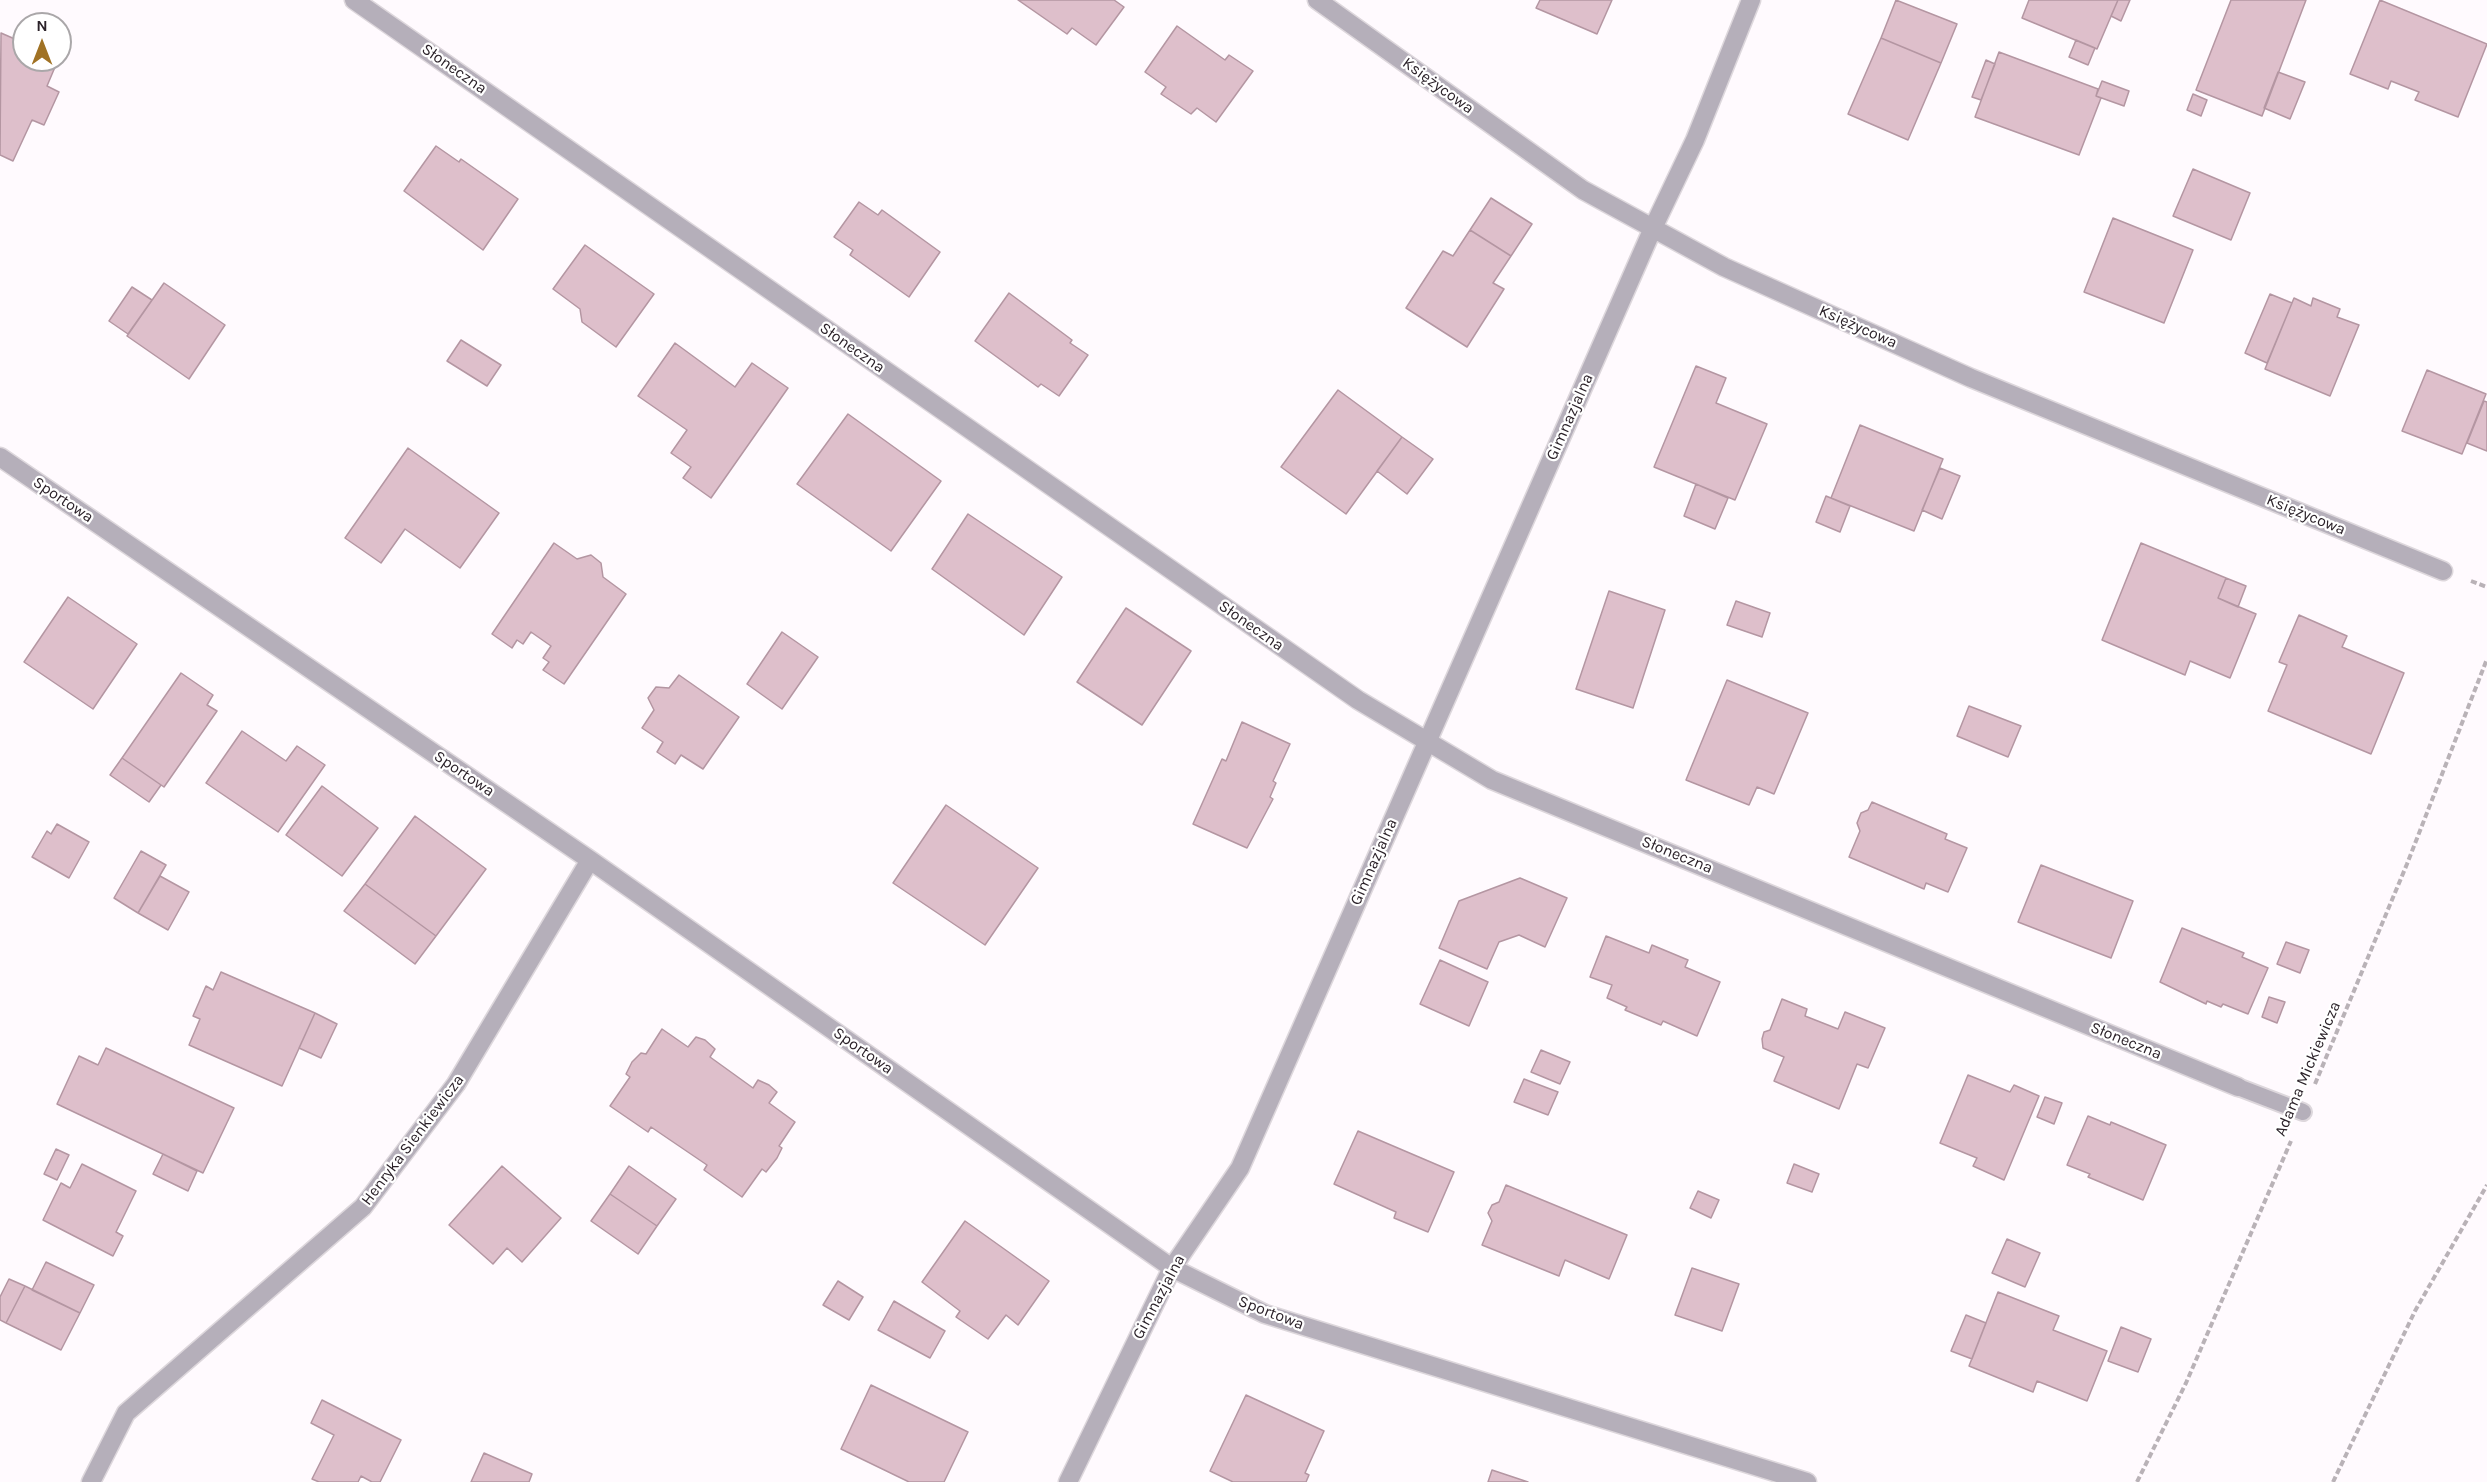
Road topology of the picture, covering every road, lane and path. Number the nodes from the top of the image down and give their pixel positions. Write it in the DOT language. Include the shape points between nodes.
graph roads {
  1 [pos="354,0"];
  2 [pos="1317,0"];
  3 [pos="1751,0"];
  4 [pos="1653,228"];
  5 [pos="0,457"];
  6 [pos="2443,571"];
  7 [pos="2487,659"];
  8 [pos="1428,741"];
  9 [pos="590,860"];
  10 [pos="2238,1087"];
  11 [pos="2303,1112"];
  12 [pos="2487,1185"];
  13 [pos="1172,1268"];
  14 [pos="91,1482"];
  15 [pos="1068,1482"];
  16 [pos="1807,1482"];
  17 [pos="2137,1482"];
  18 [pos="2333,1482"];
  1 -- 8 [label="street, Słoneczna" via="1358,700"];
  2 -- 4 [label="street, Księżycowa" via="1583,190"];
  3 -- 4 [label="street, Gimnazjalna" via="1695,140"];
  4 -- 6 [label="street, Księżycowa" via="1724,267 1971,378"];
  4 -- 8 [label="street, Gimnazjalna"];
  5 -- 9 [label="street, Sportowa"];
  7 -- 11 [label="path, Adama Mickiewicza" via="2407,864"];
  8 -- 10 [label="street, Słoneczna" via="1492,780"];
  8 -- 13 [label="street, Gimnazjalna" via="1240,1168"];
  9 -- 13 [label="street, Sportowa"];
  9 -- 14 [label="street, Henryka Sienkiewicza" via="456,1084 363,1208 126,1413"];
  10 -- 11 [label="lane"];
  11 -- 17 [label="path, Adama Mickiewicza" via="2186,1383"];
  12 -- 18 [label="path" via="2415,1311"];
  13 -- 15 [label="street, Gimnazjalna"];
  13 -- 16 [label="street, Sportowa" via="1264,1314"];
}
